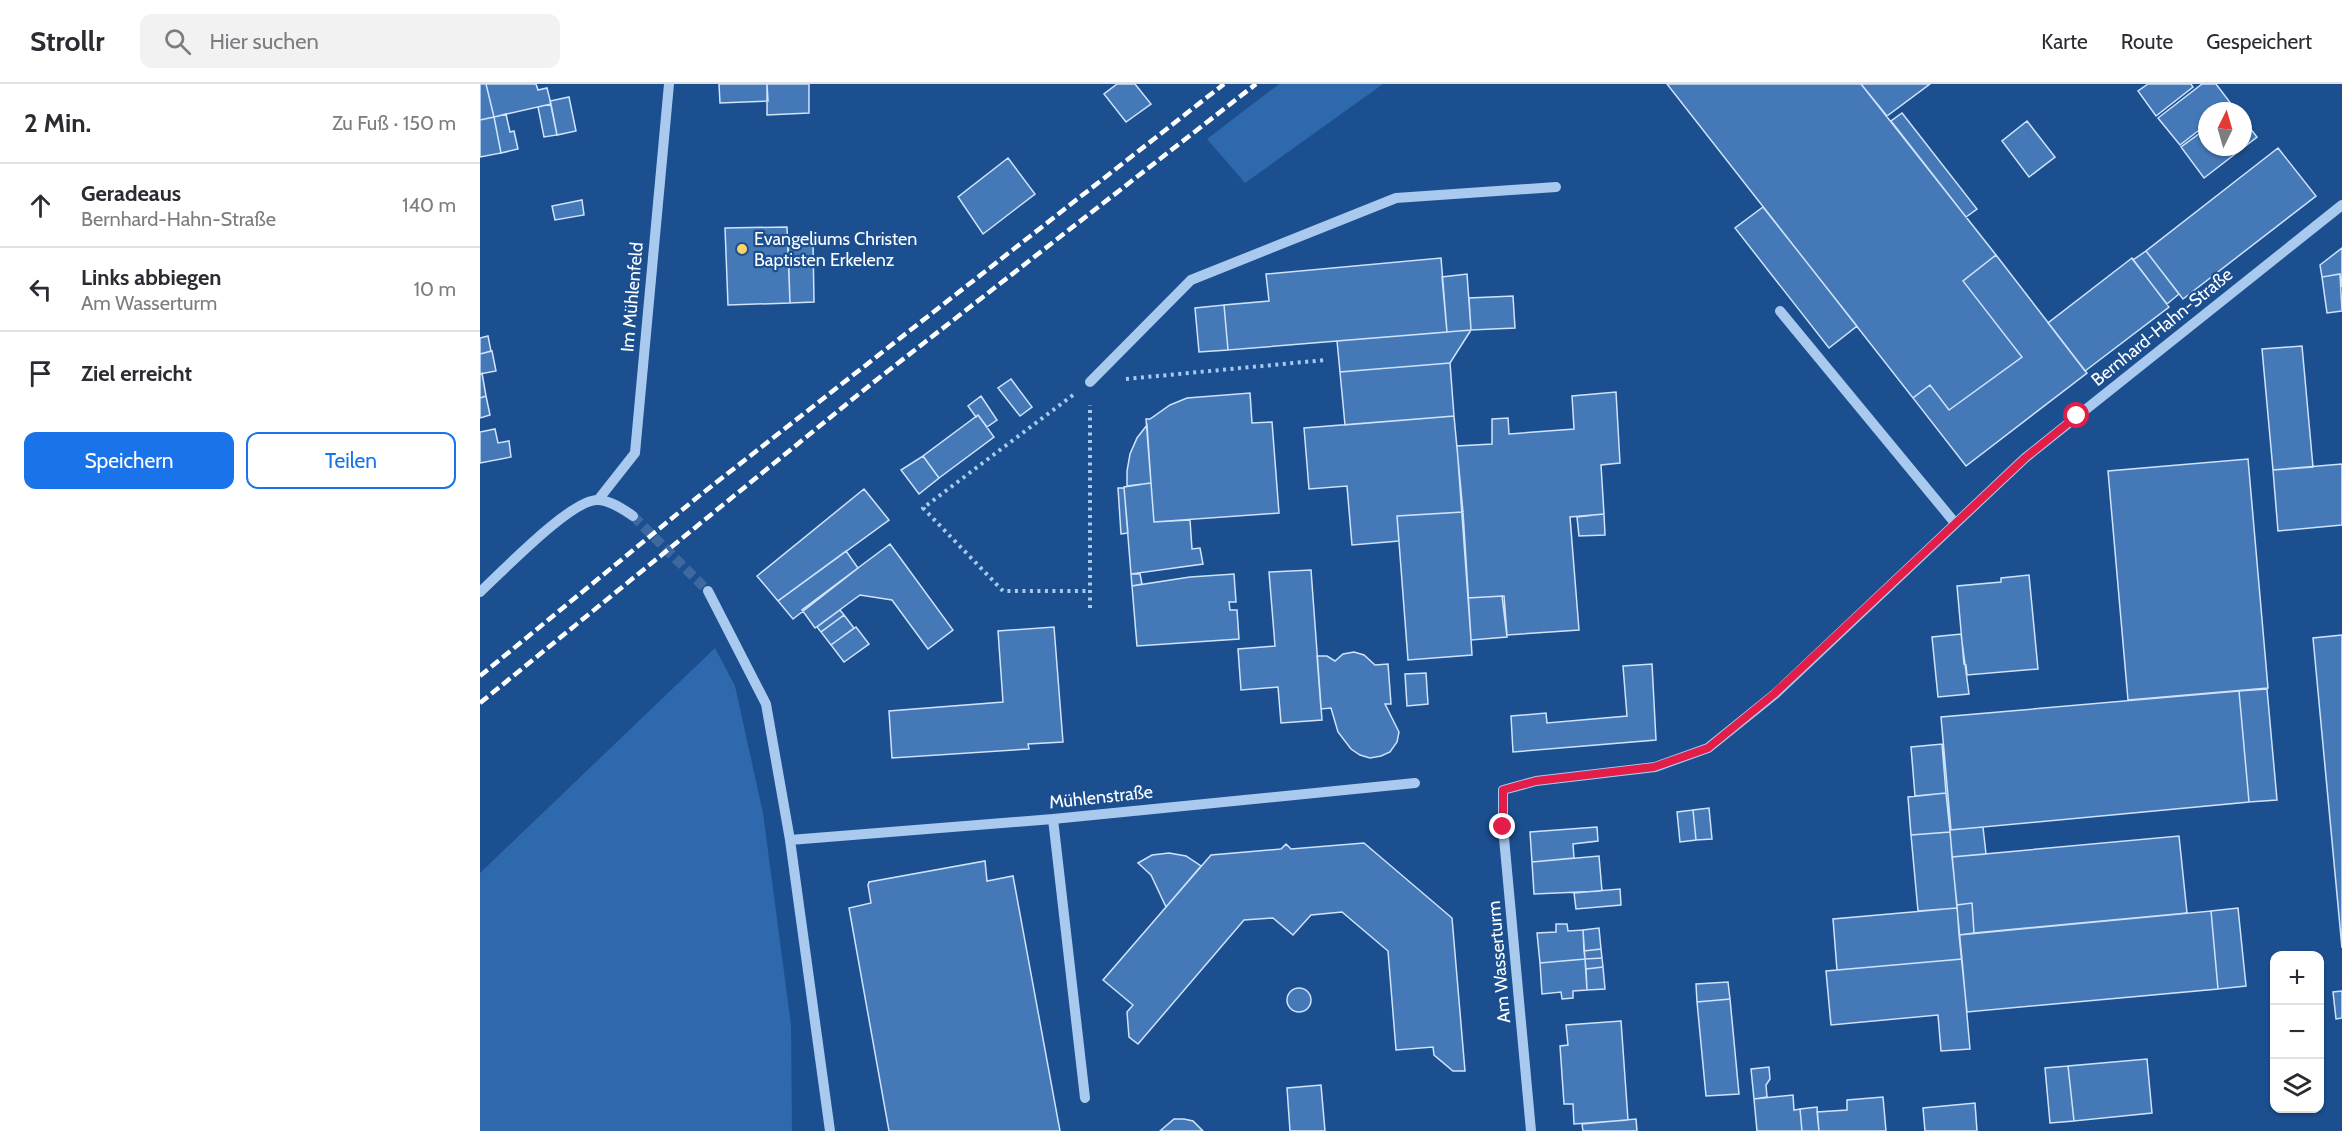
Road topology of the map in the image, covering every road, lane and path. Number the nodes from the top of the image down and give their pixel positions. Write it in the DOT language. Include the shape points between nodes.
graph roads {
  1 [pos="669,84"];
  2 [pos="1556,187"];
  3 [pos="2342,205"];
  4 [pos="1780,310"];
  5 [pos="1325,360"];
  6 [pos="1090,382"];
  7 [pos="598,500"];
  8 [pos="633,516"];
  9 [pos="1955,523"];
  10 [pos="708,591"];
  11 [pos="1090,591"];
  12 [pos="480,592"];
  13 [pos="1090,608"];
  14 [pos="1414,783"];
  15 [pos="1503,790"];
  16 [pos="1053,819"];
  17 [pos="790,840"];
  18 [pos="1085,1098"];
  19 [pos="830,1131"];
  20 [pos="1531,1131"];
  1 -- 7 [label="street, Im Mühlenfeld" via="635,453"];
  2 -- 6 [label="street" via="1396,198 1191,280"];
  3 -- 9 [label="street, Bernhard-Hahn-Straße" via="2025,458"];
  4 -- 9 [label="street"];
  5 -- 6 [label="path"];
  6 -- 11 [label="path"];
  6 -- 11 [label="path" via="923,508 1003,591"];
  7 -- 8 [label="street"];
  7 -- 12 [label="street" via="580,504 561,518"];
  9 -- 15 [label="street, Bernhard-Hahn-Straße" via="1783,687 1708,748 1654,767 1536,781"];
  10 -- 17 [label="street" via="766,704"];
  11 -- 13 [label="path"];
  14 -- 16 [label="street, Mühlenstraße"];
  15 -- 20 [label="street, Am Wasserturm" via="1503,827"];
  16 -- 17 [label="street, Mühlenstraße"];
  16 -- 18 [label="street"];
  17 -- 19 [label="street"];
}
